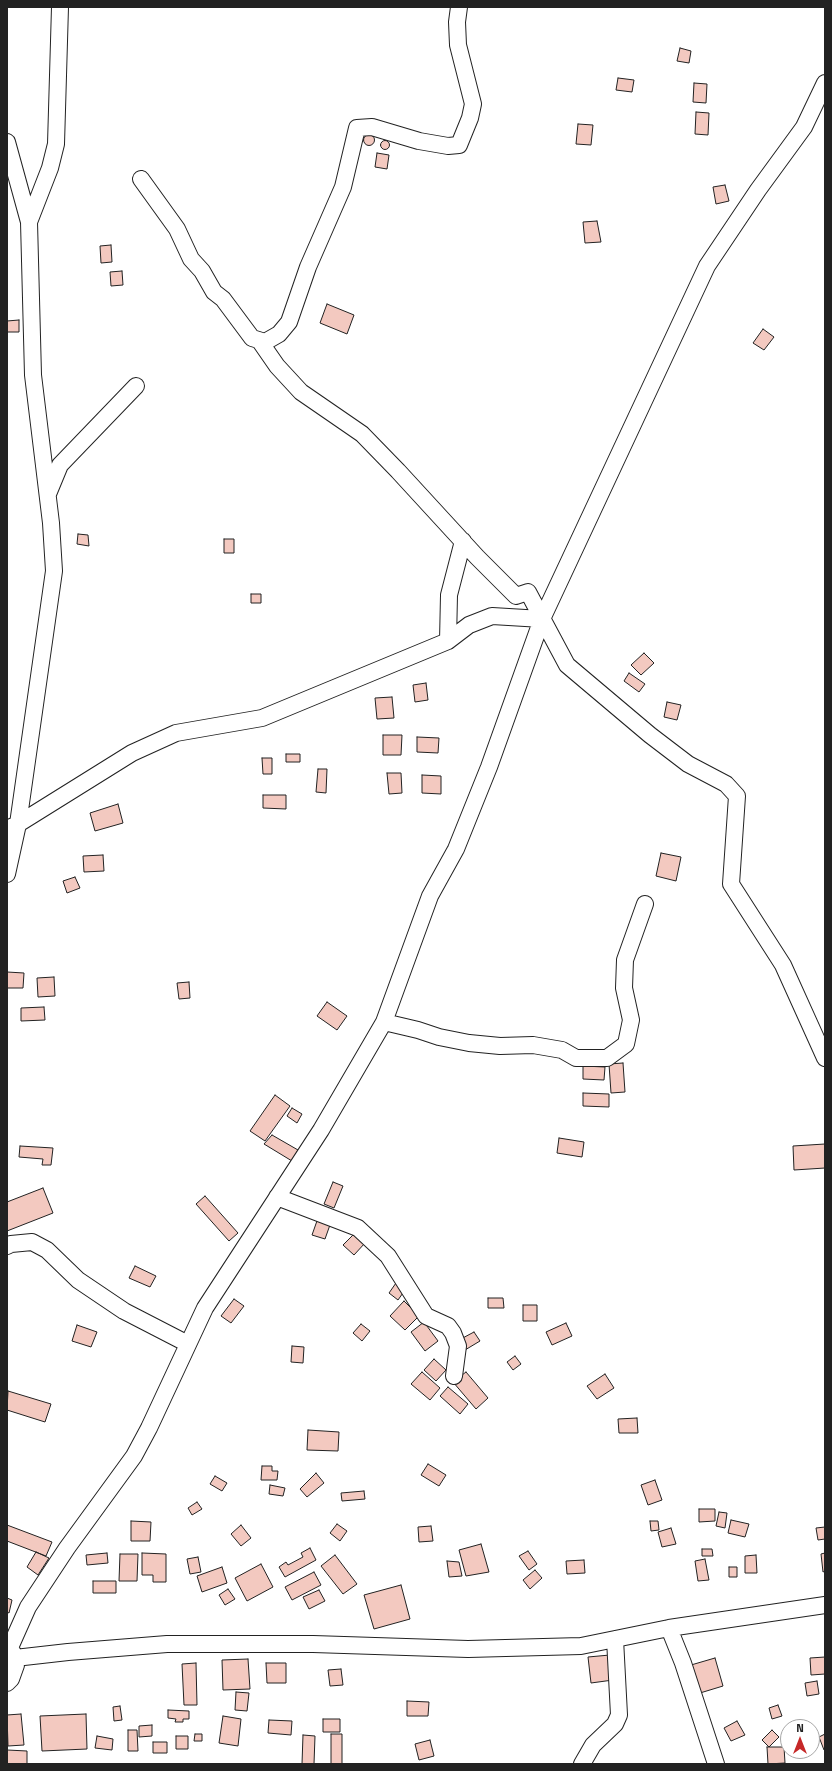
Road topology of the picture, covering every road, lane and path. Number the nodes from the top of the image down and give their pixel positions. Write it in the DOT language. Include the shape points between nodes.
graph roads {
  1 [pos="60,7"];
  2 [pos="459,7"];
  3 [pos="825,83"];
  4 [pos="7,142"];
  5 [pos="141,179"];
  6 [pos="29,222"];
  7 [pos="259,340"];
  8 [pos="136,386"];
  9 [pos="48,494"];
  10 [pos="463,541"];
  11 [pos="542,619"];
  12 [pos="448,641"];
  13 [pos="12,826"];
  14 [pos="7,874"];
  15 [pos="645,904"];
  16 [pos="384,1022"];
  17 [pos="825,1058"];
  18 [pos="277,1197"];
  19 [pos="7,1246"];
  20 [pos="188,1344"];
  21 [pos="454,1376"];
  22 [pos="825,1605"];
  23 [pos="669,1628"];
  24 [pos="615,1639"];
  25 [pos="10,1650"];
  26 [pos="7,1683"];
  27 [pos="582,1764"];
  28 [pos="716,1764"];
  1 -- 6 [label="street" via="56,144 50,168"];
  2 -- 7 [label="street" via="458,45 472,104 470,118 459,145 448,146 419,141 372,127 357,128 343,187 308,267 289,322 270,340"];
  3 -- 11 [label="street" via="804,127 707,266"];
  4 -- 6 [label="street"];
  5 -- 7 [label="street" via="176,229 191,259 202,271 214,292 223,299 252,338"];
  6 -- 9 [label="street" via="33,375"];
  7 -- 10 [label="street" via="277,366 301,392 362,434"];
  8 -- 9 [label="street" via="60,465"];
  9 -- 13 [label="street" via="54,571"];
  10 -- 11 [label="street" via="516,596 528,592"];
  10 -- 12 [label="street" via="450,595"];
  11 -- 12 [label="street" via="492,616 469,624"];
  11 -- 16 [label="street" via="486,775 456,849 430,896"];
  11 -- 17 [label="street" via="567,665 650,735 688,764 726,784 737,796 731,884 783,965"];
  12 -- 13 [label="street" via="262,718 176,733 132,752"];
  13 -- 14 [label="street"];
  15 -- 16 [label="street" via="625,960 624,988 631,1020 626,1044 607,1058 576,1058 562,1050 534,1044 500,1046 469,1043"];
  16 -- 18 [label="street" via="321,1130"];
  18 -- 20 [label="street" via="205,1308"];
  18 -- 21 [label="street" via="358,1228 388,1256 426,1316 448,1326 453,1333 458,1346"];
  19 -- 20 [label="street" via="32,1242 47,1250 78,1280 124,1311"];
  20 -- 25 [label="street" via="134,1456 32,1601"];
  22 -- 23 [label="street"];
  23 -- 24 [label="street"];
  23 -- 28 [label="street"];
  24 -- 25 [label="street" via="581,1646 468,1649 313,1644 166,1644 68,1652"];
  24 -- 27 [label="street" via="619,1714 615,1724 593,1745"];
  25 -- 26 [label="street" via="14,1672"];
}
